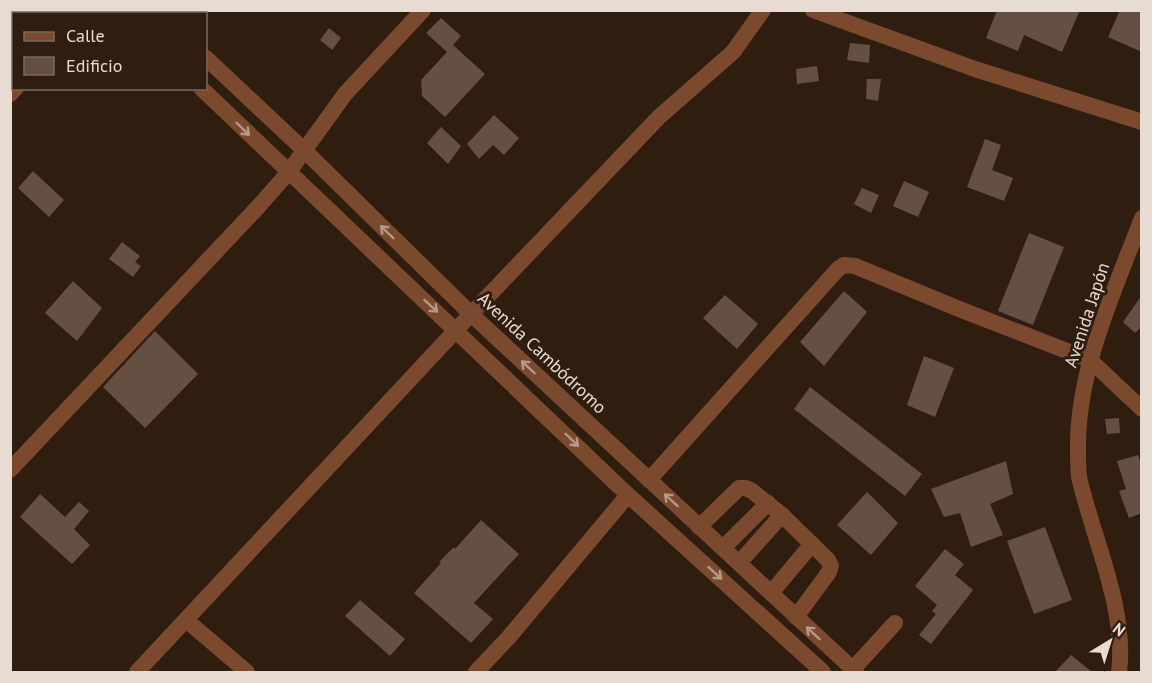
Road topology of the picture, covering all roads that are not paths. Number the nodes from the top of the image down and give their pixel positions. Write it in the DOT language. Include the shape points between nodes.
graph roads {
  1 [pos="423,10"];
  2 [pos="763,10"];
  3 [pos="813,10"];
  4 [pos="207,59"];
  5 [pos="203,90"];
  6 [pos="1142,122"];
  7 [pos="305,151"];
  8 [pos="288,173"];
  9 [pos="1142,218"];
  10 [pos="471,314"];
  11 [pos="456,329"];
  12 [pos="1090,360"];
  13 [pos="1142,409"];
  14 [pos="10,470"];
  15 [pos="649,480"];
  16 [pos="628,495"];
  17 [pos="768,503"];
  18 [pos="782,516"];
  19 [pos="699,527"];
  20 [pos="812,544"];
  21 [pos="723,548"];
  22 [pos="739,563"];
  23 [pos="771,593"];
  24 [pos="796,617"];
  25 [pos="186,620"];
  26 [pos="895,622"];
  27 [pos="813,669"];
  28 [pos="854,671"];
  29 [pos="136,672"];
  30 [pos="247,672"];
  31 [pos="476,672"];
  32 [pos="1119,672"];
  1 -- 7 [label="street" via="345,94"];
  2 -- 10 [label="street" via="733,52 659,117"];
  3 -- 6 [label="street" via="975,69"];
  4 -- 7 [label="street, Avenida Cambódromo"];
  5 -- 8 [label="street, one-way"];
  7 -- 8 [label="street"];
  10 -- 7 [label="street, Avenida Cambódromo, one-way"];
  8 -- 11 [label="street, one-way"];
  8 -- 14 [label="street"];
  9 -- 12 [label="street, Avenida Japón"];
  10 -- 11 [label="street"];
  15 -- 10 [label="street, Avenida Cambódromo, one-way"];
  11 -- 16 [label="street, one-way"];
  11 -- 25 [label="street"];
  12 -- 13 [label="street"];
  12 -- 15 [label="street" via="855,266 844,265"];
  12 -- 32 [label="street, Avenida Japón" via="1078,430 1079,475 1119,628"];
  19 -- 15 [label="street, Avenida Cambódromo, one-way"];
  16 -- 27 [label="street, one-way"];
  16 -- 31 [label="street"];
  17 -- 18 [label="street"];
  17 -- 19 [label="street" via="752,491 739,488"];
  17 -- 21 [label="street"];
  18 -- 20 [label="street"];
  18 -- 22 [label="street"];
  19 -- 21 [label="street, Avenida Cambódromo"];
  20 -- 23 [label="street"];
  20 -- 24 [label="street" via="831,566"];
  21 -- 22 [label="street, Avenida Cambódromo"];
  22 -- 23 [label="street, Avenida Cambódromo"];
  23 -- 24 [label="street, Avenida Cambódromo"];
  28 -- 24 [label="street, Avenida Cambódromo, one-way"];
  25 -- 29 [label="street"];
  25 -- 30 [label="street"];
  26 -- 28 [label="street"];
}
